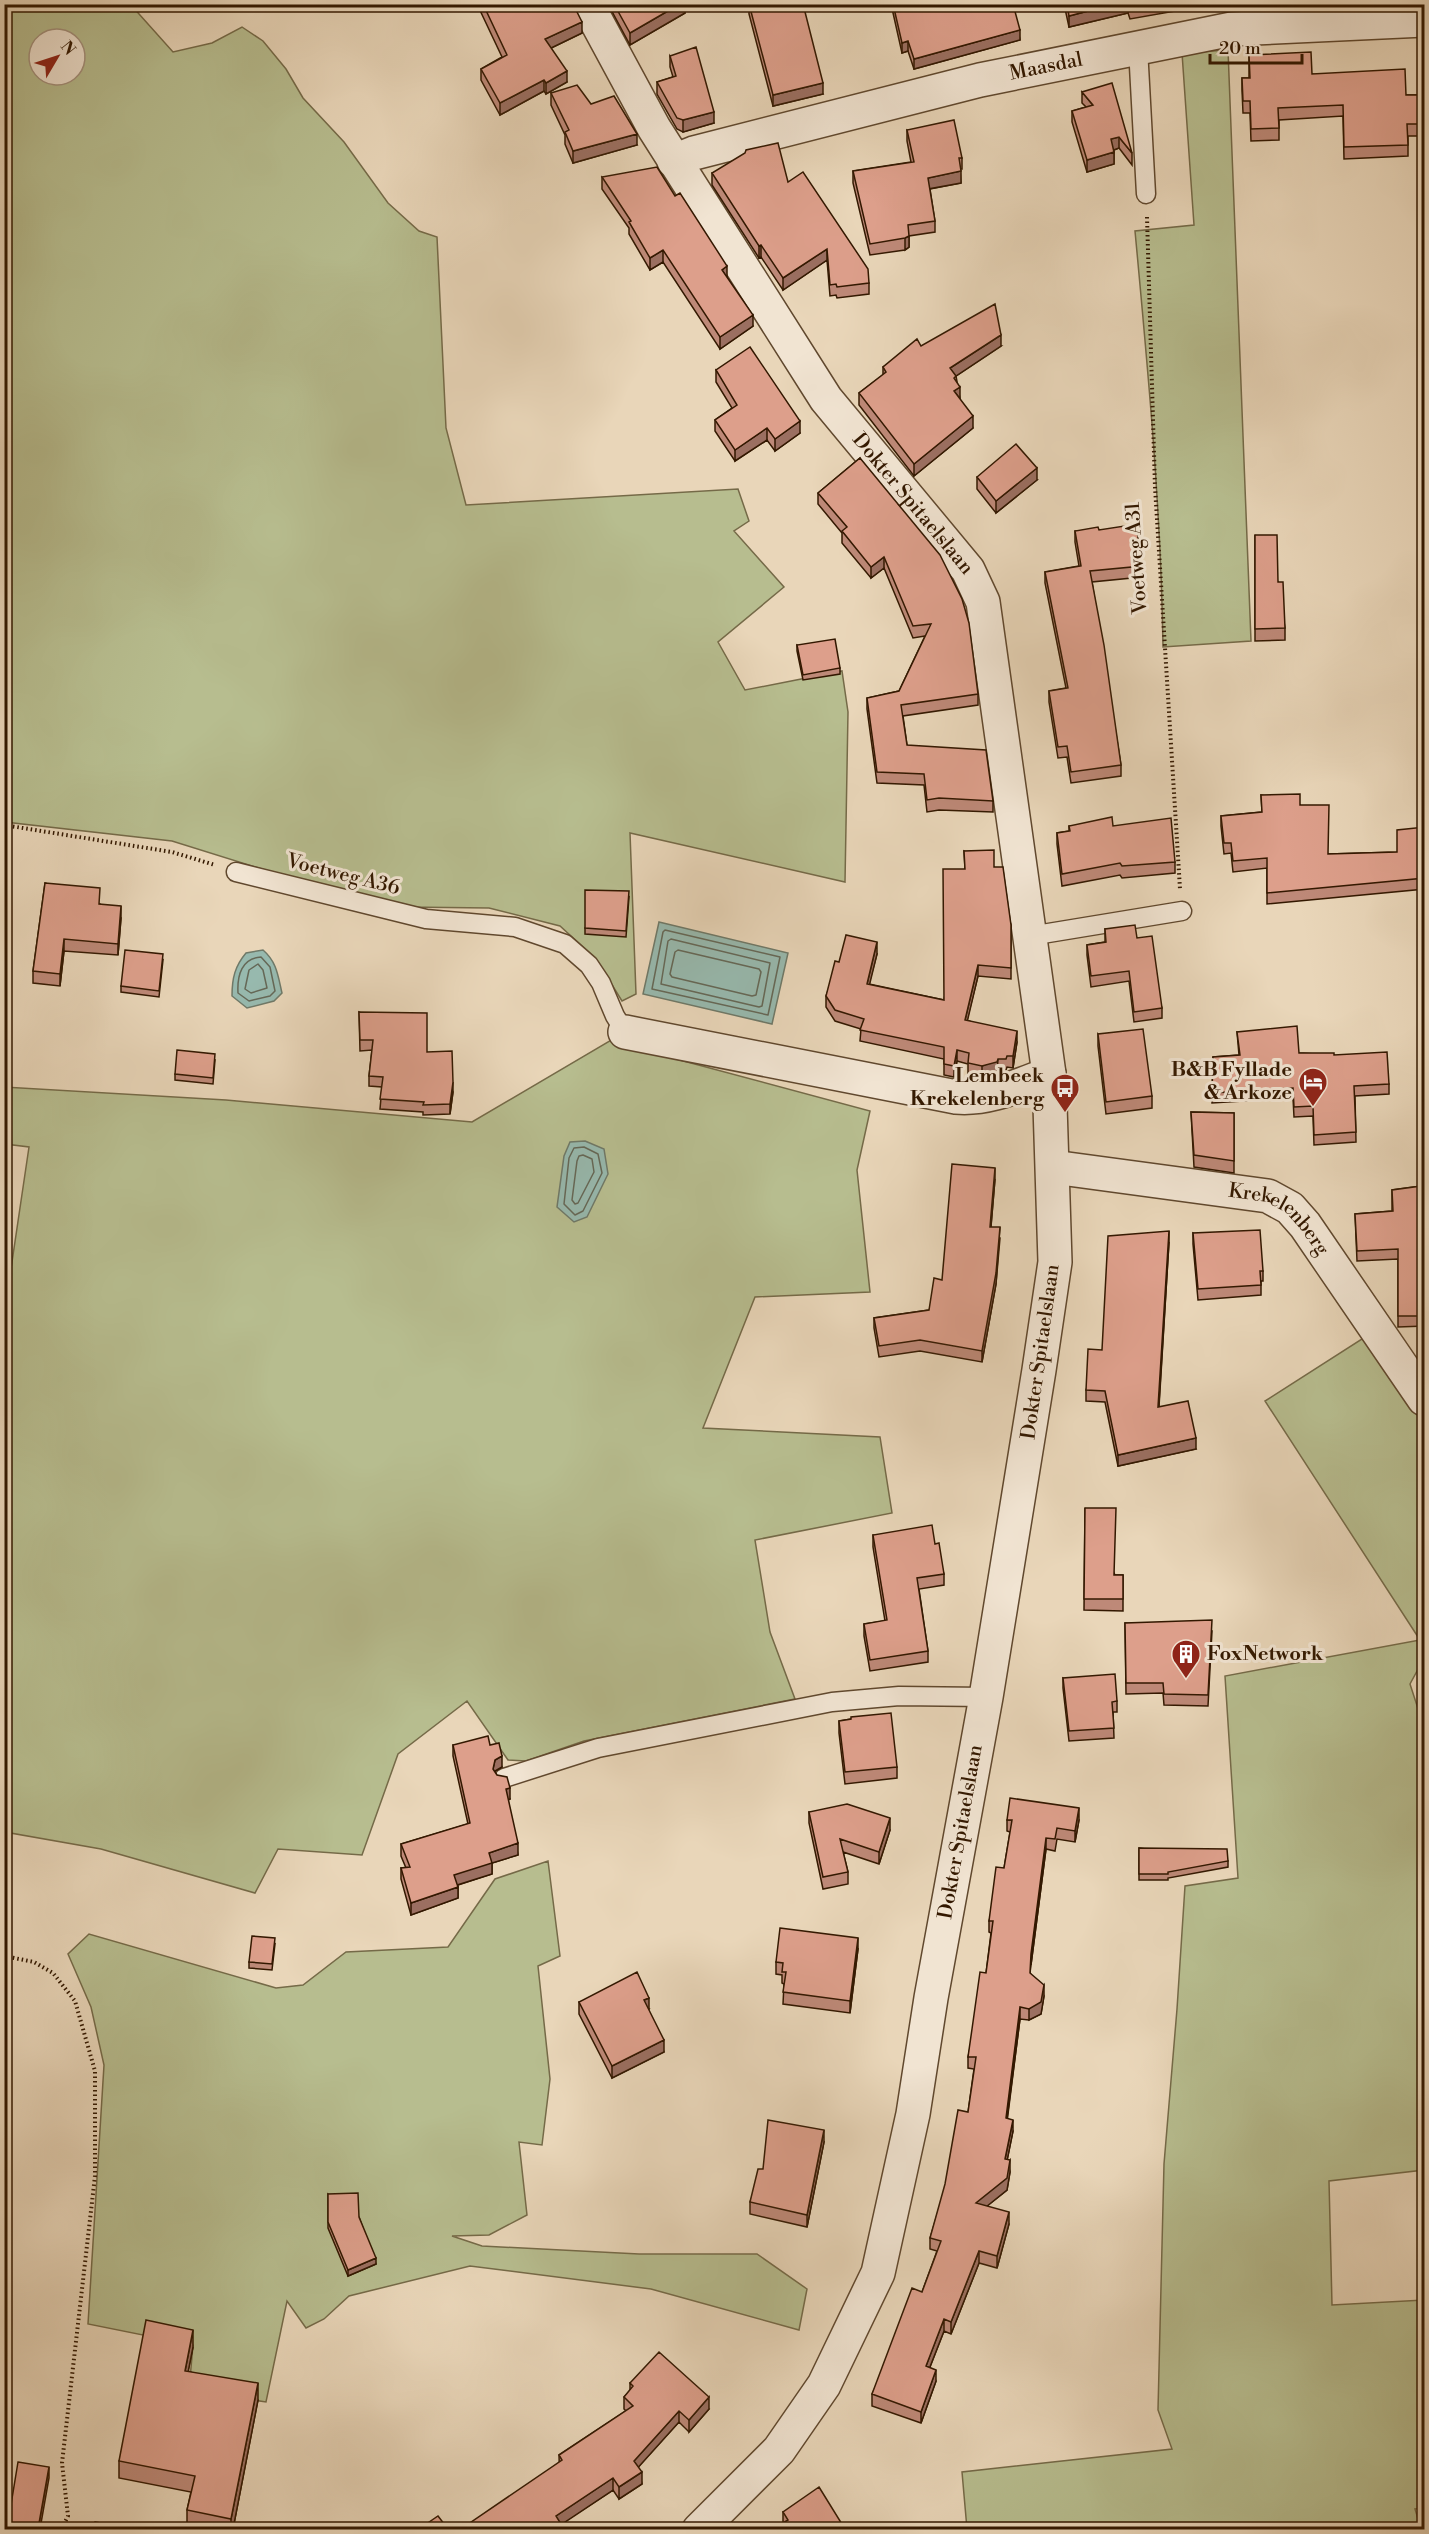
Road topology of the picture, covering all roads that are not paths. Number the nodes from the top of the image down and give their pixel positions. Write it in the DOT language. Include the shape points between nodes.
graph roads {
  1 [pos="586,4"];
  2 [pos="1312,15"];
  3 [pos="1425,20"];
  4 [pos="1138,48"];
  5 [pos="674,160"];
  6 [pos="1146,194"];
  7 [pos="236,872"];
  8 [pos="1182,911"];
  9 [pos="1030,936"];
  10 [pos="625,1032"];
  11 [pos="1049,1074"];
  12 [pos="1053,1167"];
  13 [pos="1425,1399"];
  14 [pos="986,1697"];
  15 [pos="504,1778"];
  16 [pos="699,2529"];
  1 -- 5 [label="street, Dokter Spitaelslaan"];
  2 -- 3 [label="street, Maasdal"];
  2 -- 4 [label="street, Maasdal"];
  4 -- 5 [label="street, Maasdal" via="980,80"];
  4 -- 6 [label="lane"];
  5 -- 9 [label="street, Dokter Spitaelslaan" via="826,399 968,570 983,602"];
  7 -- 10 [label="lane, Voetweg A36" via="426,919 515,927 565,944 589,965"];
  8 -- 9 [label="lane"];
  9 -- 11 [label="street, Dokter Spitaelslaan"];
  10 -- 11 [label="street" via="973,1099"];
  11 -- 12 [label="street, Dokter Spitaelslaan"];
  12 -- 13 [label="street, Krekelenberg" via="1268,1196 1281,1201 1305,1225"];
  12 -- 14 [label="street, Dokter Spitaelslaan" via="1055,1262"];
  14 -- 15 [label="lane" via="899,1696 832,1702 598,1748"];
  14 -- 16 [label="street, Dokter Spitaelslaan" via="913,2114 878,2273 824,2385 779,2450"];
}
